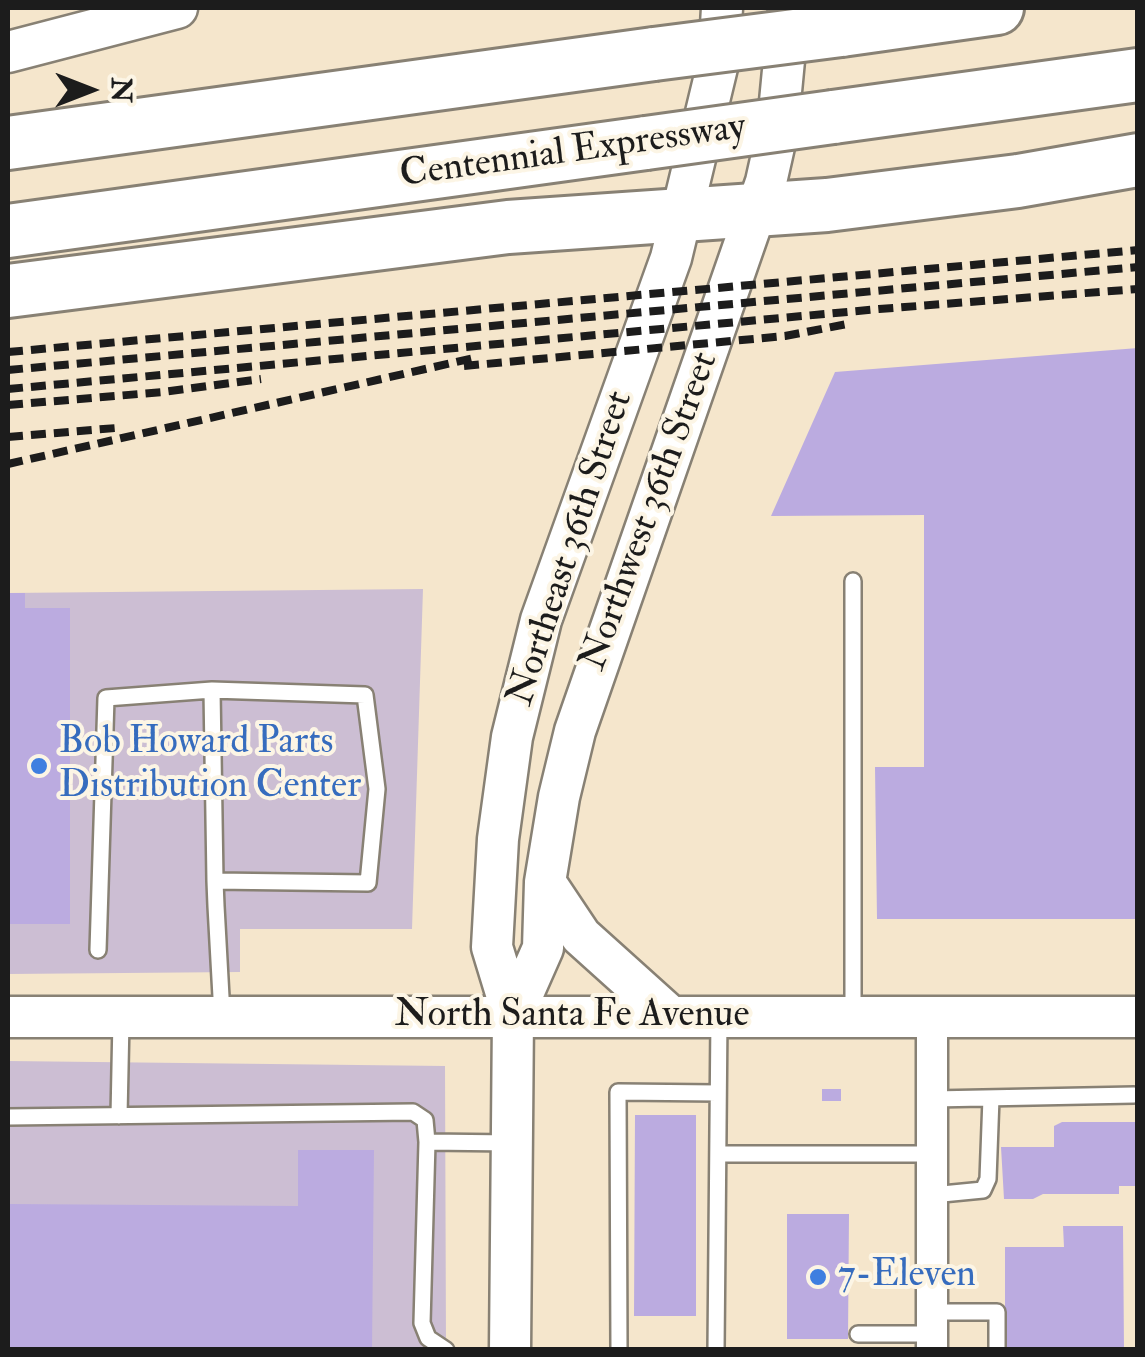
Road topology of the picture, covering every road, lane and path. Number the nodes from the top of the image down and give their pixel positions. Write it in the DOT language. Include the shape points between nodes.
graph roads {
  1 [pos="177,8"];
  2 [pos="722,8"];
  3 [pos="789,8"];
  4 [pos="997,8"];
  5 [pos="138,12"];
  6 [pos="8,52"];
  7 [pos="1138,75"];
  8 [pos="8,143"];
  9 [pos="1138,160"];
  10 [pos="758,210"];
  11 [pos="682,215"];
  12 [pos="8,231"];
  13 [pos="8,290"];
  14 [pos="853,581"];
  15 [pos="212,690"];
  16 [pos="215,881"];
  17 [pos="544,882"];
  18 [pos="98,950"];
  19 [pos="514,1016"];
  20 [pos="8,1017"];
  21 [pos="671,1017"];
  22 [pos="719,1017"];
  23 [pos="853,1017"];
  24 [pos="932,1017"];
  25 [pos="1138,1017"];
  26 [pos="121,1018"];
  27 [pos="222,1019"];
  28 [pos="718,1093"];
  29 [pos="1134,1095"];
  30 [pos="990,1098"];
  31 [pos="933,1099"];
  32 [pos="119,1116"];
  33 [pos="8,1117"];
  34 [pos="426,1142"];
  35 [pos="512,1142"];
  36 [pos="718,1154"];
  37 [pos="933,1154"];
  38 [pos="932,1195"];
  39 [pos="932,1332"];
  40 [pos="858,1334"];
  41 [pos="446,1350"];
  42 [pos="510,1350"];
  43 [pos="619,1350"];
  44 [pos="716,1350"];
  45 [pos="997,1350"];
  1 -- 5 [label="main road"];
  2 -- 11 [label="main road" via="719,59"];
  3 -- 10 [label="main road, Northwest 36th Street" via="776,133"];
  4 -- 8 [label="highway, bridge"];
  5 -- 6 [label="main road"];
  7 -- 12 [label="highway, Centennial Expressway, bridge"];
  9 -- 10 [label="highway"];
  10 -- 11 [label="highway"];
  10 -- 17 [label="main road, Northwest 36th Street" via="595,666"];
  11 -- 13 [label="highway" via="508,227"];
  11 -- 19 [label="main road, Northeast 36th Street" via="547,603 512,738 492,947"];
  14 -- 23 [label="lane"];
  15 -- 16 [label="lane"];
  15 -- 16 [label="lane" via="365,695 377,789 368,882"];
  15 -- 18 [label="lane" via="106,698"];
  16 -- 27 [label="lane"];
  17 -- 19 [label="main road, Northwest 36th Street" via="543,948"];
  17 -- 21 [label="main road" via="581,936"];
  19 -- 21 [label="main road, North Santa Fe Avenue"];
  19 -- 27 [label="main road, North Santa Fe Avenue"];
  19 -- 35 [label="main road, Northeast 36th Street"];
  20 -- 26 [label="main road, North Santa Fe Avenue"];
  21 -- 22 [label="main road, North Santa Fe Avenue"];
  22 -- 23 [label="main road, North Santa Fe Avenue"];
  22 -- 28 [label="lane"];
  23 -- 24 [label="main road, North Santa Fe Avenue"];
  24 -- 25 [label="main road, North Santa Fe Avenue"];
  24 -- 31 [label="street"];
  26 -- 27 [label="main road, North Santa Fe Avenue"];
  26 -- 32 [label="lane"];
  28 -- 36 [label="lane"];
  28 -- 43 [label="lane" via="618,1092"];
  29 -- 30 [label="lane"];
  30 -- 31 [label="lane"];
  30 -- 38 [label="lane" via="983,1190"];
  31 -- 37 [label="street"];
  32 -- 33 [label="lane"];
  32 -- 34 [label="lane" via="413,1112 425,1120"];
  34 -- 35 [label="lane"];
  34 -- 41 [label="lane" via="422,1323 428,1338"];
  35 -- 42 [label="main road, Northeast 36th Street"];
  36 -- 37 [label="lane"];
  36 -- 44 [label="lane"];
  37 -- 38 [label="street"];
  38 -- 39 [label="street"];
  39 -- 40 [label="lane"];
  39 -- 45 [label="lane" via="998,1312"];
}
